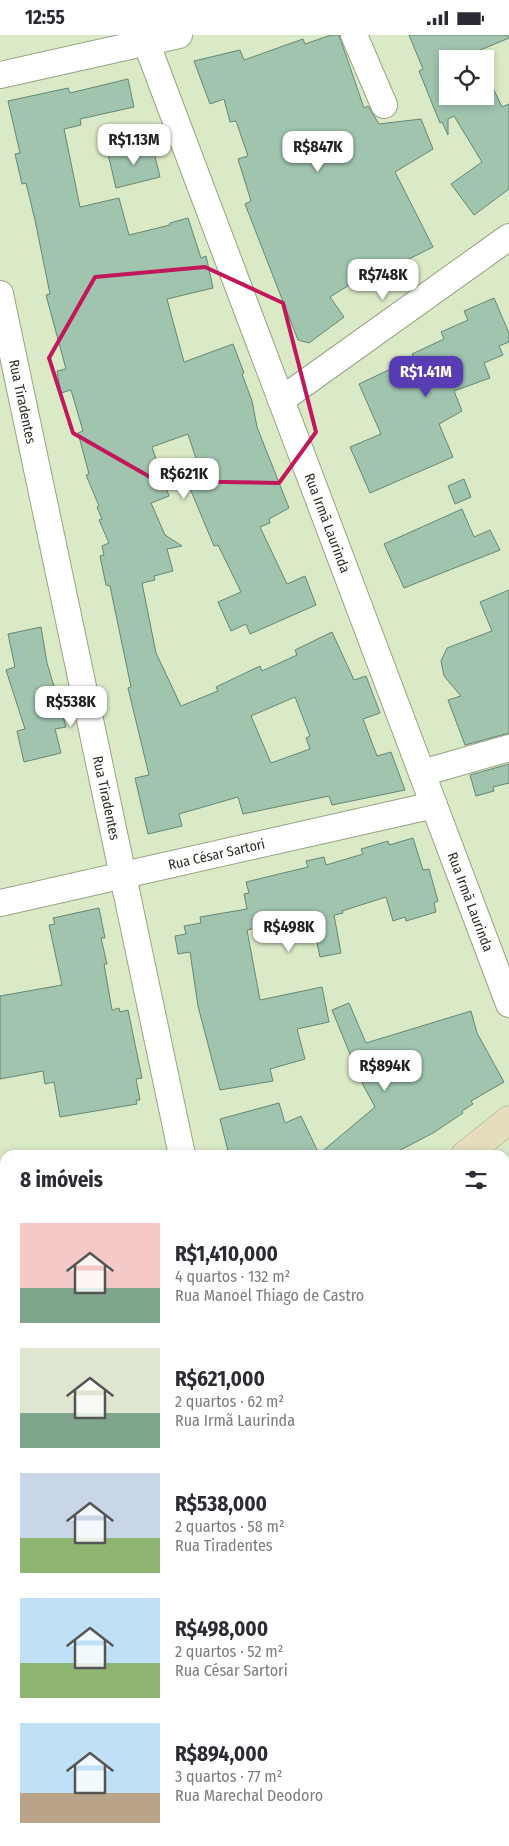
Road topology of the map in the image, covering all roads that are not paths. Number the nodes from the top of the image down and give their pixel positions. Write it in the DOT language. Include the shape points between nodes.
graph roads {
  1 [pos="179,35"];
  2 [pos="354,35"];
  3 [pos="146,43"];
  4 [pos="0,75"];
  5 [pos="384,105"];
  6 [pos="509,237"];
  7 [pos="0,293"];
  8 [pos="281,400"];
  9 [pos="509,748"];
  10 [pos="422,773"];
  11 [pos="434,805"];
  12 [pos="123,875"];
  13 [pos="0,903"];
  14 [pos="509,1004"];
  15 [pos="509,1120"];
  16 [pos="181,1150"];
  17 [pos="471,1150"];
  1 -- 3 [label="street"];
  2 -- 5 [label="street"];
  3 -- 4 [label="street"];
  3 -- 8 [label="street, Rua Irmã Laurinda"];
  6 -- 8 [label="street"];
  7 -- 12 [label="street, Rua Tiradentes"];
  8 -- 10 [label="street, Rua Irmã Laurinda"];
  9 -- 10 [label="street"];
  10 -- 11 [label="street, Rua Irmã Laurinda"];
  11 -- 12 [label="street, Rua César Sartori"];
  11 -- 14 [label="street, Rua Irmã Laurinda"];
  12 -- 13 [label="street, Rua César Sartori"];
  12 -- 16 [label="street, Rua Tiradentes"];
  15 -- 17 [label="main road"];
}
